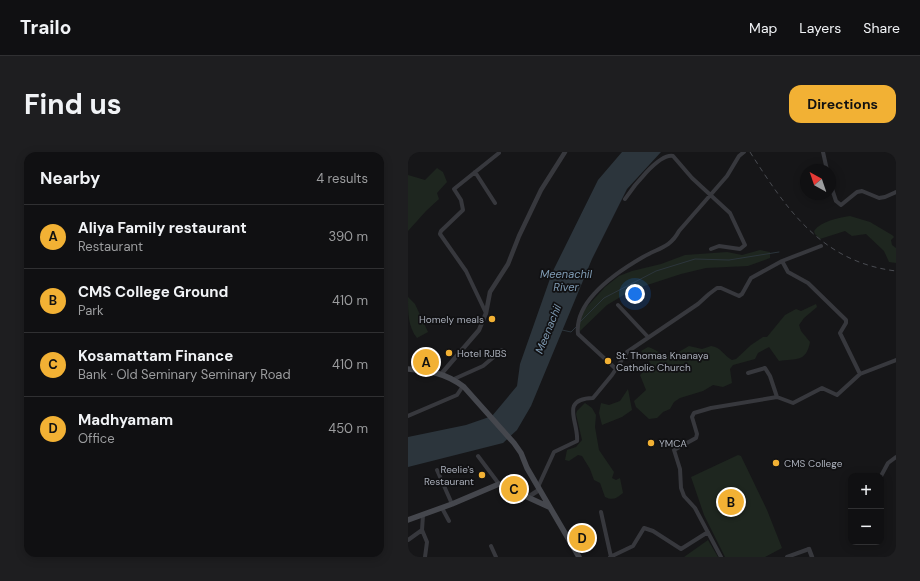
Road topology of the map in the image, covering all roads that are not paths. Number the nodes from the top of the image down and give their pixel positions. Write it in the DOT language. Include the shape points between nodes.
graph roads {
  1 [pos="565,152"];
  2 [pos="744,152"];
  3 [pos="824,152"];
  4 [pos="499,153"];
  5 [pos="826,164"];
  6 [pos="474,172"];
  7 [pos="896,192"];
  8 [pos="711,193"];
  9 [pos="625,198"];
  10 [pos="836,200"];
  11 [pos="495,203"];
  12 [pos="821,246"];
  13 [pos="711,249"];
  14 [pos="782,261"];
  15 [pos="618,305"];
  16 [pos="486,313"];
  17 [pos="648,337"];
  18 [pos="502,350"];
  19 [pos="896,360"];
  20 [pos="408,369"];
  21 [pos="616,369"];
  22 [pos="748,372"];
  23 [pos="442,373"];
  24 [pos="860,374"];
  25 [pos="454,379"];
  26 [pos="463,387"];
  27 [pos="776,397"];
  28 [pos="408,416"];
  29 [pos="478,456"];
  30 [pos="895,458"];
  31 [pos="437,470"];
  32 [pos="883,473"];
  33 [pos="499,484"];
  34 [pos="539,488"];
  35 [pos="528,497"];
  36 [pos="452,504"];
  37 [pos="442,508"];
  38 [pos="549,508"];
  39 [pos="601,512"];
  40 [pos="423,516"];
  41 [pos="408,520"];
  42 [pos="449,521"];
  43 [pos="422,530"];
  44 [pos="708,532"];
  45 [pos="408,540"];
  46 [pos="491,546"];
  47 [pos="809,549"];
  48 [pos="425,557"];
  49 [pos="496,557"];
  50 [pos="579,557"];
  51 [pos="610,557"];
  52 [pos="721,557"];
  53 [pos="787,557"];
  54 [pos="812,557"];
  1 -- 16 [label="street" via="541,190 518,236 508,264 490,292"];
  2 -- 8 [label="street"];
  3 -- 5 [label="street"];
  4 -- 6 [label="street"];
  6 -- 11 [label="street"];
  6 -- 16 [label="street" via="454,189 461,200 463,210 441,230 440,234 466,271"];
  7 -- 10 [label="street" via="879,198 862,191 857,192 841,205"];
  8 -- 9 [label="street" via="692,178 673,156 670,156 657,161"];
  8 -- 13 [label="street" via="730,213 745,245 740,249 719,246"];
  8 -- 21 [label="street" via="679,231 674,241 643,257 608,281 587,303 578,324 578,334"];
  12 -- 14 [label="street"];
  14 -- 17 [label="street" via="751,278 739,296 717,288 698,304"];
  14 -- 24 [label="street" via="788,272 808,283 846,320 840,333"];
  15 -- 17 [label="street"];
  16 -- 23 [label="street" via="479,330"];
  17 -- 21 [label="street" via="627,352"];
  18 -- 25 [label="street" via="483,366"];
  19 -- 24 [label="street"];
  20 -- 23 [label="main road"];
  21 -- 34 [label="street" via="593,398 585,398 575,404 573,408 577,441 554,452"];
  22 -- 27 [label="street" via="765,368"];
  23 -- 25 [label="main road"];
  24 -- 27 [label="street" via="836,395 822,388 793,403"];
  25 -- 26 [label="main road"];
  26 -- 28 [label="street" via="457,394"];
  26 -- 34 [label="main road" via="514,443"];
  27 -- 44 [label="street" via="694,413 692,417 696,438 674,450 680,468 684,496 695,508"];
  29 -- 33 [label="street"];
  30 -- 32 [label="street" via="888,463"];
  31 -- 36 [label="street"];
  33 -- 35 [label="main road"];
  33 -- 36 [label="main road"];
  34 -- 35 [label="street"];
  34 -- 38 [label="main road"];
  35 -- 38 [label="main road"];
  36 -- 37 [label="main road"];
  37 -- 40 [label="main road"];
  37 -- 42 [label="street"];
  38 -- 50 [label="main road"];
  39 -- 51 [label="street"];
  40 -- 41 [label="main road"];
  40 -- 43 [label="street"];
  43 -- 45 [label="street"];
  43 -- 48 [label="street" via="428,542"];
  44 -- 51 [label="street" via="681,549 644,528 633,546"];
  44 -- 52 [label="street"];
  46 -- 49 [label="street"];
  47 -- 53 [label="street"];
  47 -- 54 [label="street"];
}
